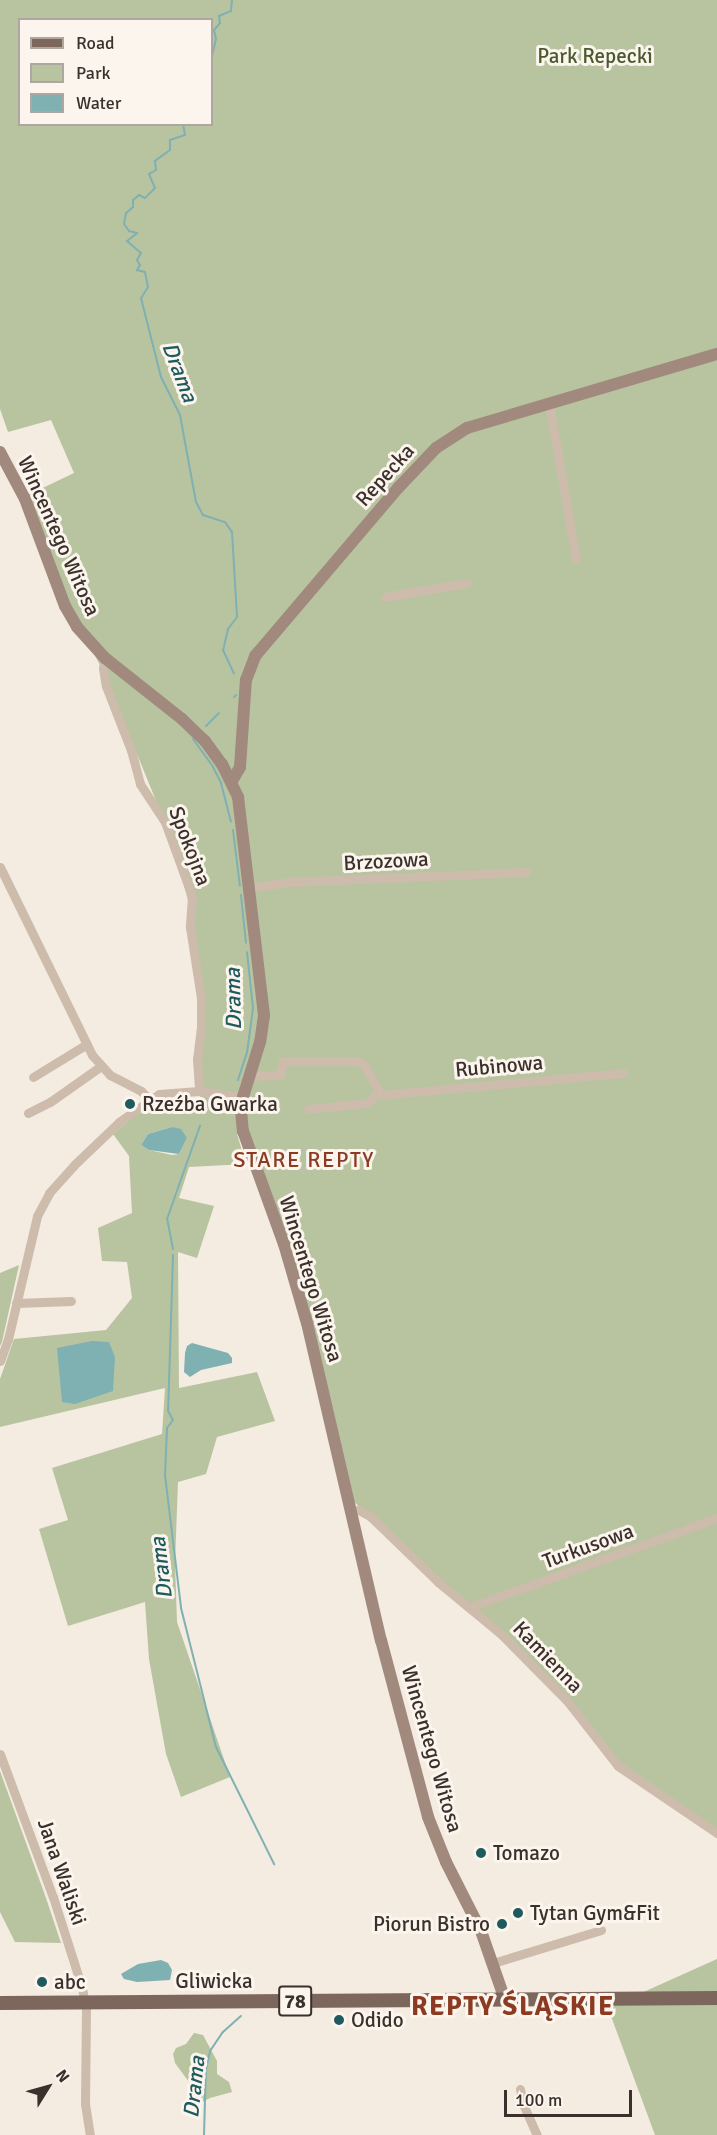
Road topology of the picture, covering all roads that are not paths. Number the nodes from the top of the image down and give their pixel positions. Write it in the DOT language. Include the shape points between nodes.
graph roads {
  1 [pos="717,354"];
  2 [pos="549,404"];
  3 [pos="0,452"];
  4 [pos="576,559"];
  5 [pos="466,583"];
  6 [pos="385,597"];
  7 [pos="105,658"];
  8 [pos="232,781"];
  9 [pos="0,867"];
  10 [pos="526,872"];
  11 [pos="250,891"];
  12 [pos="87,1044"];
  13 [pos="100,1066"];
  14 [pos="623,1073"];
  15 [pos="250,1076"];
  16 [pos="33,1077"];
  17 [pos="199,1091"];
  18 [pos="379,1092"];
  19 [pos="243,1097"];
  20 [pos="149,1099"];
  21 [pos="308,1109"];
  22 [pos="28,1113"];
  23 [pos="72,1301"];
  24 [pos="16,1303"];
  25 [pos="0,1361"];
  26 [pos="350,1512"];
  27 [pos="717,1518"];
  28 [pos="470,1607"];
  29 [pos="0,1754"];
  30 [pos="717,1833"];
  31 [pos="601,1930"];
  32 [pos="493,1964"];
  33 [pos="717,1998"];
  34 [pos="505,2000"];
  35 [pos="0,2003"];
  36 [pos="85,2003"];
  37 [pos="520,2089"];
  38 [pos="90,2135"];
  39 [pos="537,2135"];
  1 -- 2 [label="street, Repecka"];
  2 -- 4 [label="street"];
  2 -- 8 [label="street, Repecka" via="467,428 436,448 264,644 247,672 240,767"];
  3 -- 7 [label="street, Wincentego Witosa" via="25,499 65,606 84,637"];
  5 -- 6 [label="street"];
  7 -- 8 [label="street, Wincentego Witosa" via="205,741"];
  7 -- 17 [label="street, Spokojna" via="106,686 140,784 165,822 192,896 190,927 201,998"];
  8 -- 11 [label="street, Wincentego Witosa" via="242,817"];
  9 -- 12 [label="street"];
  10 -- 11 [label="street, Brzozowa" via="288,882"];
  11 -- 15 [label="street, Wincentego Witosa" via="264,1015"];
  12 -- 13 [label="street"];
  12 -- 16 [label="street"];
  13 -- 20 [label="street"];
  13 -- 22 [label="street"];
  14 -- 18 [label="street, Rubinowa" via="381,1095"];
  15 -- 18 [label="street" via="280,1075 283,1061 359,1061"];
  15 -- 19 [label="street, Wincentego Witosa"];
  17 -- 19 [label="street"];
  17 -- 20 [label="street" via="170,1092"];
  18 -- 21 [label="street, Rubinowa" via="367,1103"];
  19 -- 26 [label="street, Wincentego Witosa" via="243,1131 301,1299"];
  20 -- 24 [label="street" via="119,1122 42,1203"];
  23 -- 24 [label="street"];
  24 -- 25 [label="street"];
  26 -- 28 [label="street, Kamienna" via="359,1510 370,1516 438,1582"];
  26 -- 32 [label="street, Wincentego Witosa" via="428,1817"];
  27 -- 28 [label="street, Turkusowa"];
  28 -- 30 [label="street, Kamienna" via="568,1702 618,1766"];
  29 -- 36 [label="street, Jana Waliski" via="53,1897"];
  31 -- 32 [label="street"];
  32 -- 34 [label="street, Wincentego Witosa"];
  33 -- 34 [label="main road, Gliwicka / 78"];
  34 -- 36 [label="main road, Gliwicka / 78"];
  35 -- 36 [label="main road, Gliwicka / 78"];
  36 -- 38 [label="street, Jana Waliski" via="85,2104"];
  37 -- 39 [label="street"];
}
